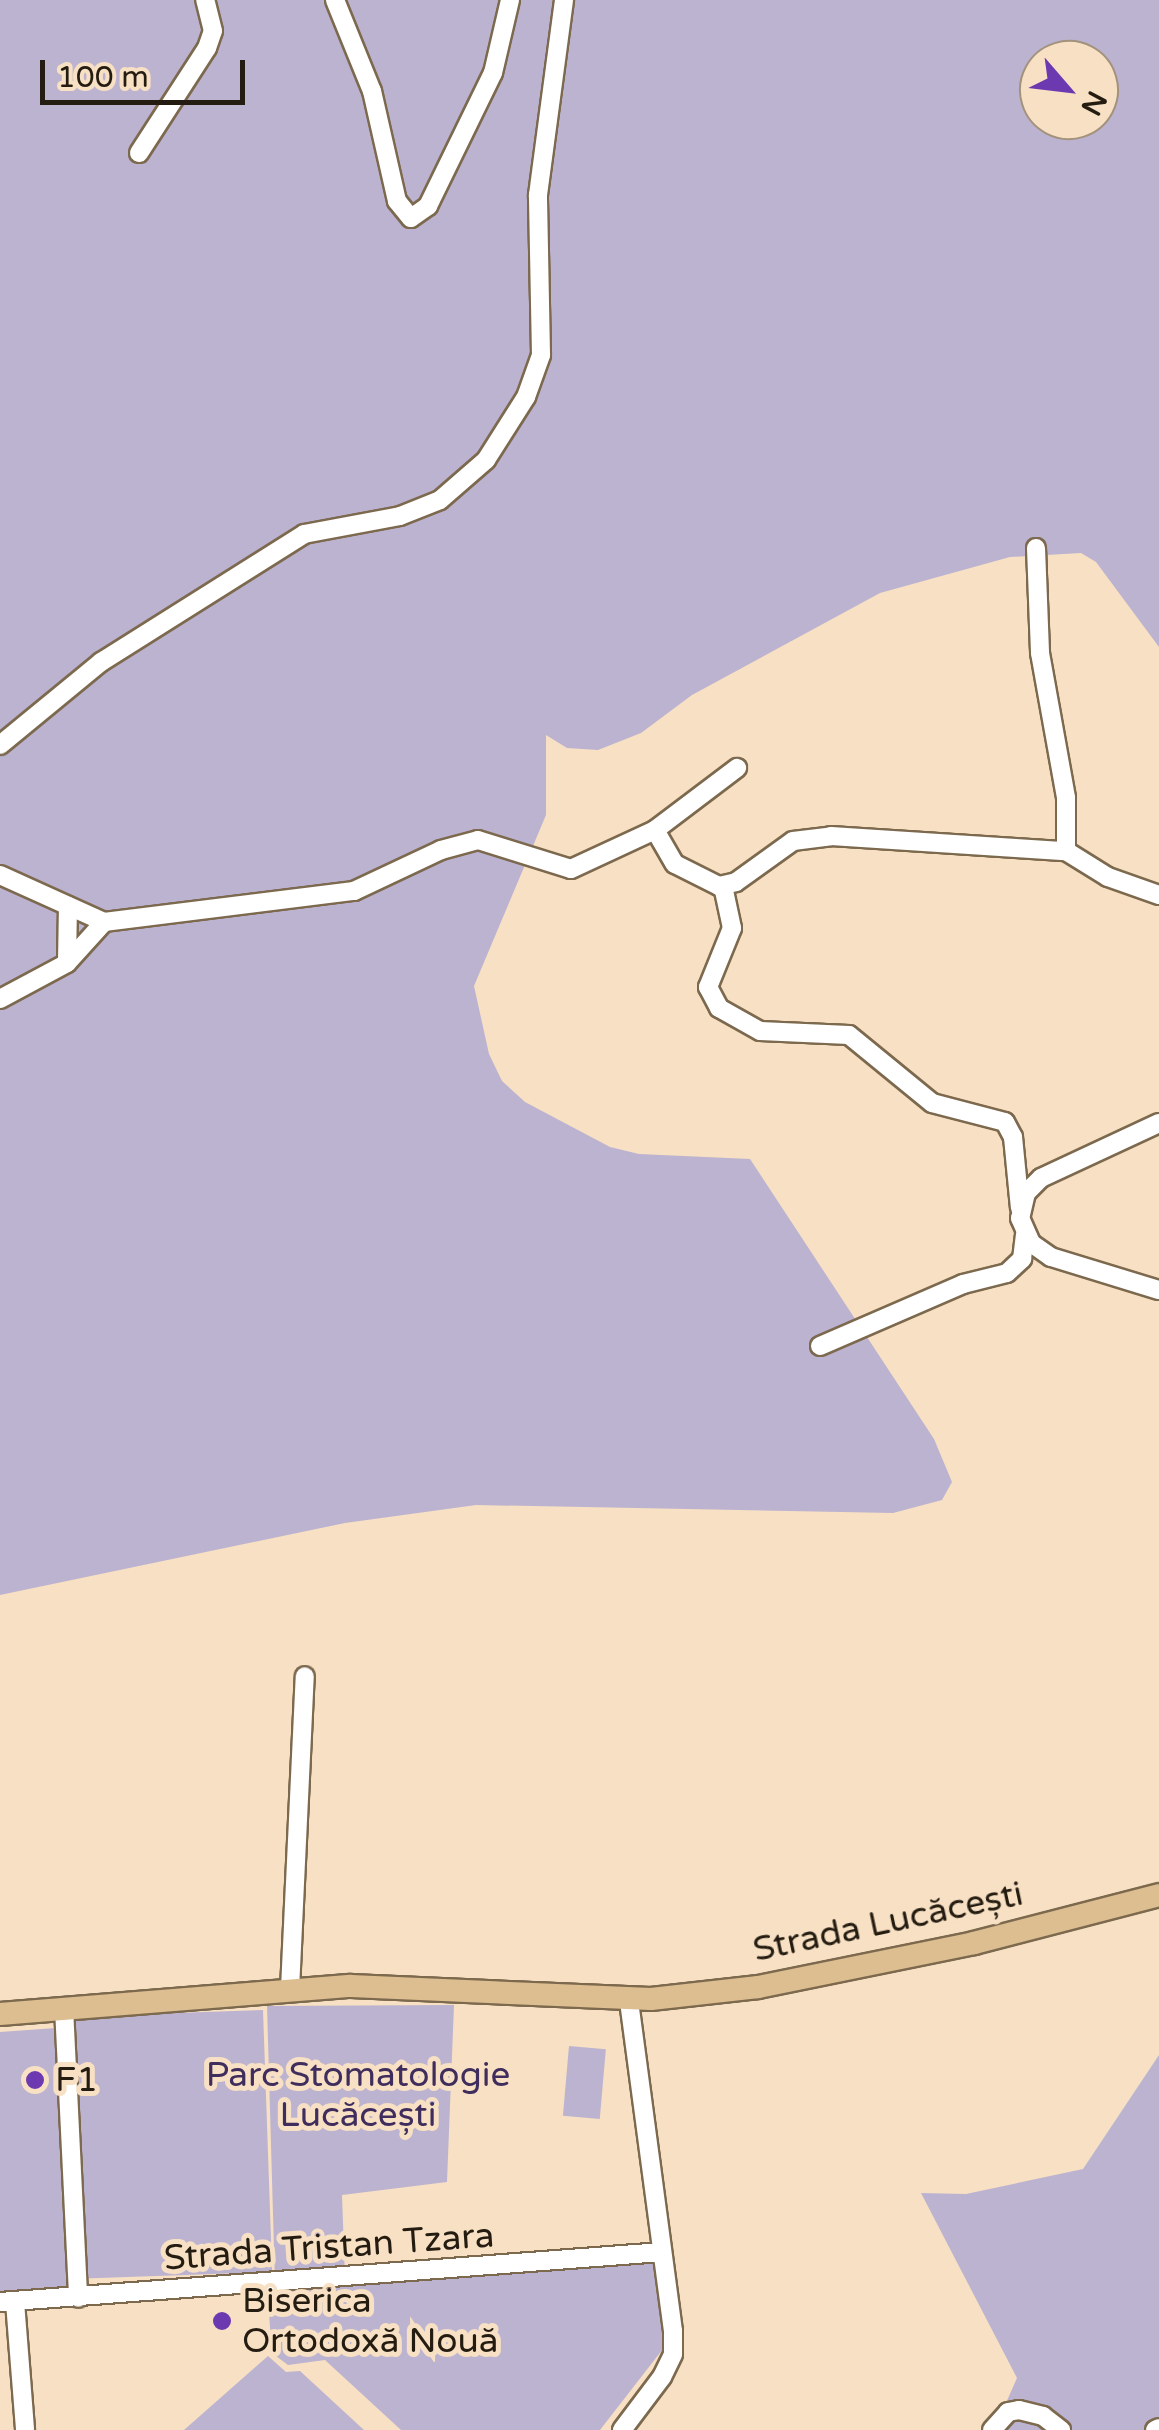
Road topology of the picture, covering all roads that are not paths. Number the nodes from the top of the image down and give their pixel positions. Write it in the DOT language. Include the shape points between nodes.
graph roads {
  1 [pos="206,0"];
  2 [pos="335,0"];
  3 [pos="510,0"];
  4 [pos="564,0"];
  5 [pos="140,154"];
  6 [pos="1036,548"];
  7 [pos="0,745"];
  8 [pos="737,768"];
  9 [pos="655,830"];
  10 [pos="1066,851"];
  11 [pos="0,874"];
  12 [pos="723,886"];
  13 [pos="1159,895"];
  14 [pos="68,906"];
  15 [pos="104,922"];
  16 [pos="67,962"];
  17 [pos="0,999"];
  18 [pos="1159,1123"];
  19 [pos="1020,1208"];
  20 [pos="1026,1236"];
  21 [pos="1159,1290"];
  22 [pos="820,1346"];
  23 [pos="305,1676"];
  24 [pos="1159,1895"];
  25 [pos="290,1989"];
  26 [pos="629,2000"];
  27 [pos="64,2008"];
  28 [pos="0,2014"];
  29 [pos="662,2252"];
  30 [pos="78,2298"];
  31 [pos="8,2302"];
  32 [pos="25,2430"];
  33 [pos="622,2430"];
  34 [pos="992,2430"];
  35 [pos="1061,2430"];
  1 -- 5 [label="street" via="213,31 206,48"];
  2 -- 3 [label="street" via="372,91 398,201 411,218 428,206 493,73"];
  4 -- 7 [label="street" via="538,196 541,355 526,397 486,460 440,500 400,516 304,534 100,662"];
  6 -- 10 [label="street" via="1040,653 1066,798"];
  8 -- 9 [label="street"];
  9 -- 12 [label="street" via="676,864"];
  9 -- 15 [label="street" via="571,869 492,842 464,842 370,887"];
  10 -- 12 [label="street" via="972,840 817,836 793,840"];
  10 -- 13 [label="street" via="1108,877"];
  11 -- 14 [label="street"];
  12 -- 19 [label="street" via="732,928 708,986 719,1008 760,1030 849,1035 932,1103 1004,1122 1013,1137"];
  14 -- 15 [label="street"];
  14 -- 16 [label="street"];
  15 -- 16 [label="street"];
  16 -- 17 [label="street"];
  18 -- 19 [label="street" via="1041,1178"];
  19 -- 20 [label="street"];
  20 -- 21 [label="street" via="1039,1250 1083,1271"];
  20 -- 22 [label="street" via="1022,1259 1006,1274 963,1284"];
  23 -- 25 [label="street"];
  24 -- 26 [label="main road, Strada Lucăcești" via="974,1943 758,1987"];
  25 -- 26 [label="main road, Strada Lucăcești" via="389,1987"];
  25 -- 27 [label="main road, Strada Lucăcești"];
  26 -- 29 [label="street"];
  27 -- 28 [label="main road, Strada Lucăcești"];
  27 -- 30 [label="street"];
  29 -- 30 [label="street, Strada Tristan Tzara"];
  29 -- 33 [label="street" via="673,2354"];
  30 -- 31 [label="street, Strada Tristan Tzara"];
  31 -- 32 [label="street"];
  34 -- 35 [label="street" via="1019,2410"];
}
